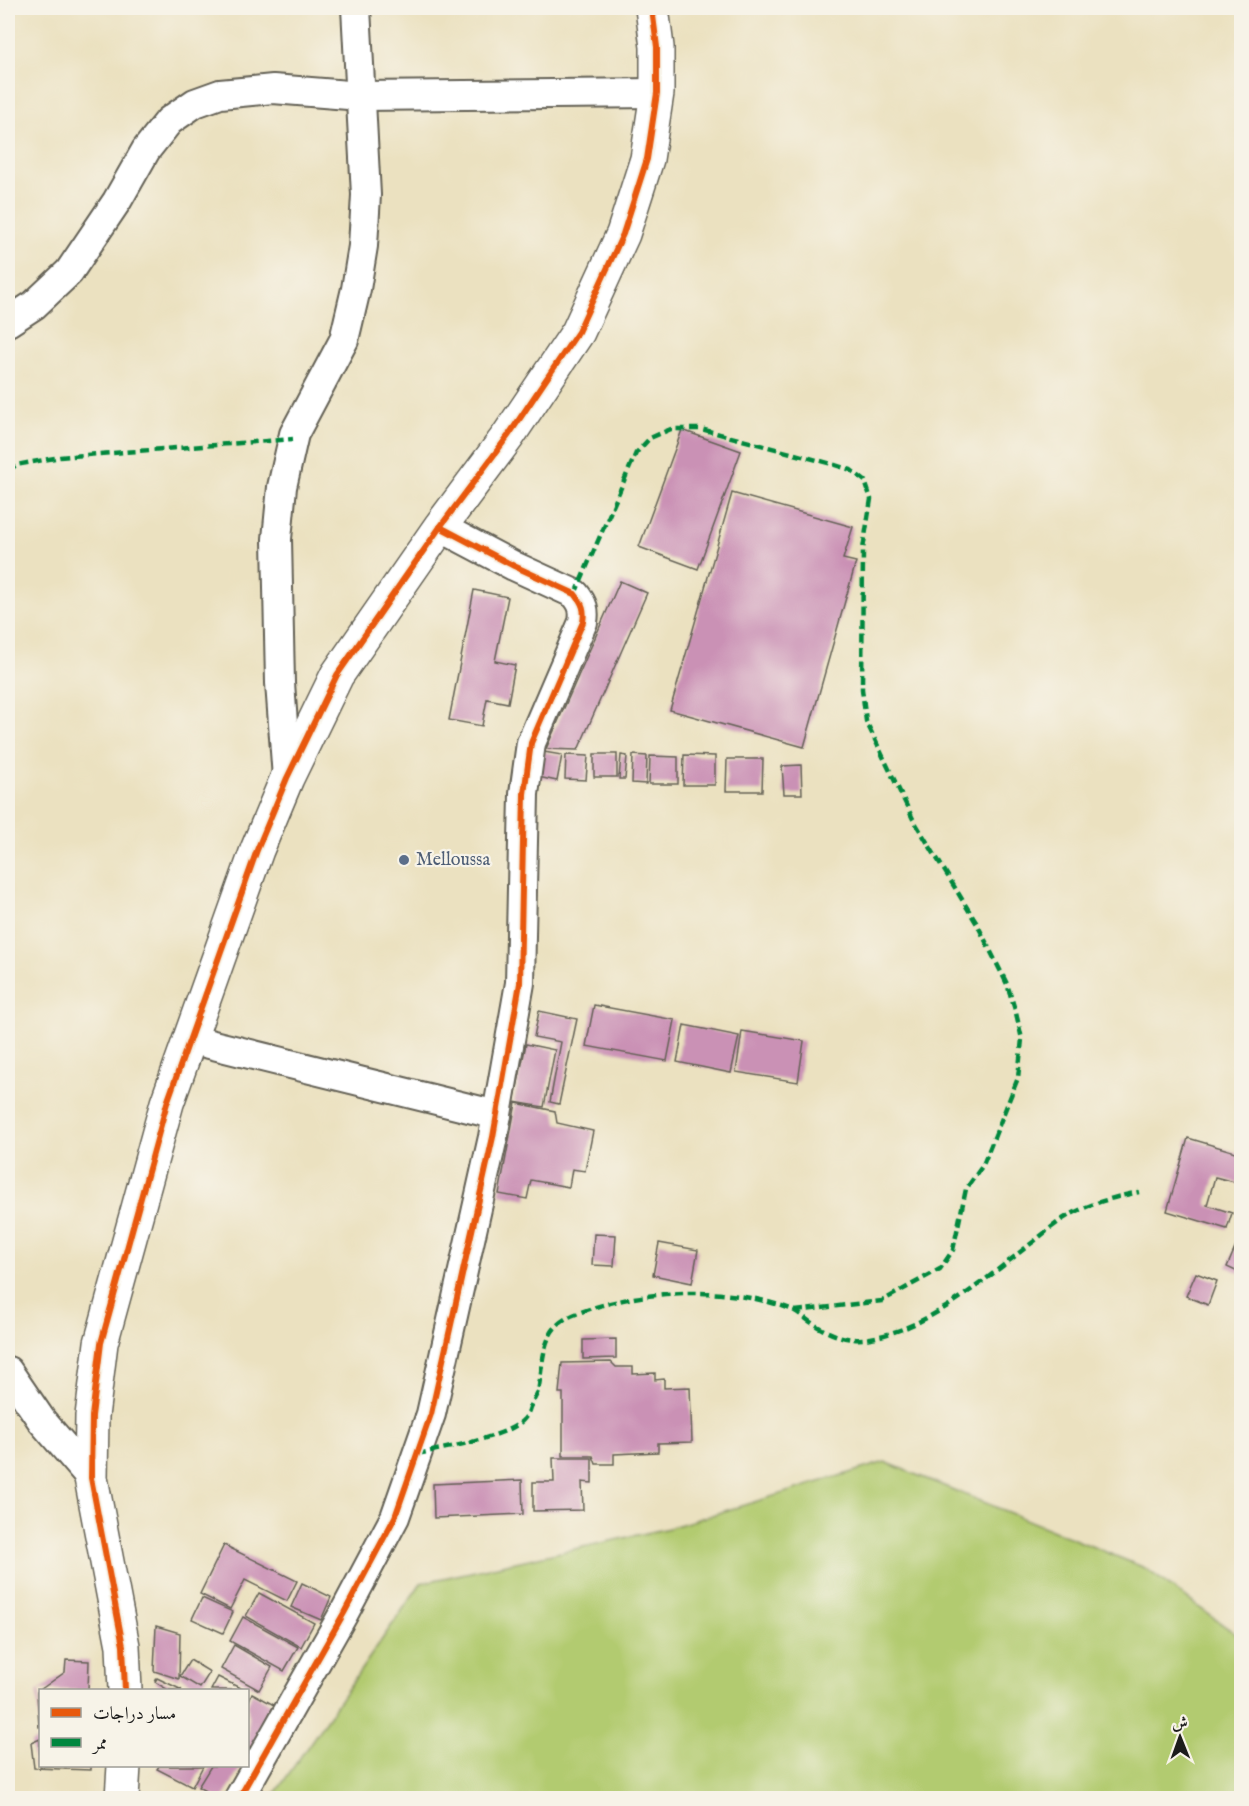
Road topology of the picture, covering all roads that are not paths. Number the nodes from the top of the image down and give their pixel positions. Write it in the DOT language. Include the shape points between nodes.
graph roads {
  1 [pos="356,8"];
  2 [pos="651,8"];
  3 [pos="657,93"];
  4 [pos="361,96"];
  5 [pos="8,322"];
  6 [pos="440,527"];
  7 [pos="287,778"];
  8 [pos="189,1039"];
  9 [pos="497,1115"];
  10 [pos="8,1371"];
  11 [pos="91,1478"];
  12 [pos="125,1689"];
  13 [pos="124,1767"];
  14 [pos="122,1798"];
  15 [pos="238,1798"];
  1 -- 4 [label="street"];
  2 -- 3 [label="street" via="657,46"];
  3 -- 4 [label="street"];
  3 -- 6 [label="street" via="647,159 623,234 578,332"];
  4 -- 5 [label="street" via="273,88 220,94 195,103 169,121 146,150 69,272 34,305"];
  4 -- 7 [label="street" via="366,195 356,289 344,340 294,434 282,487 277,539 278,606"];
  6 -- 7 [label="street" via="337,675"];
  6 -- 9 [label="street" via="575,594 585,612 531,742 524,794 519,983"];
  7 -- 8 [label="street"];
  8 -- 9 [label="street"];
  8 -- 11 [label="street" via="167,1103 100,1343 92,1416"];
  9 -- 15 [label="street" via="431,1414 395,1517"];
  10 -- 11 [label="street" via="42,1421"];
  11 -- 12 [label="street" via="123,1646"];
  13 -- 14 [label="street"];
}
